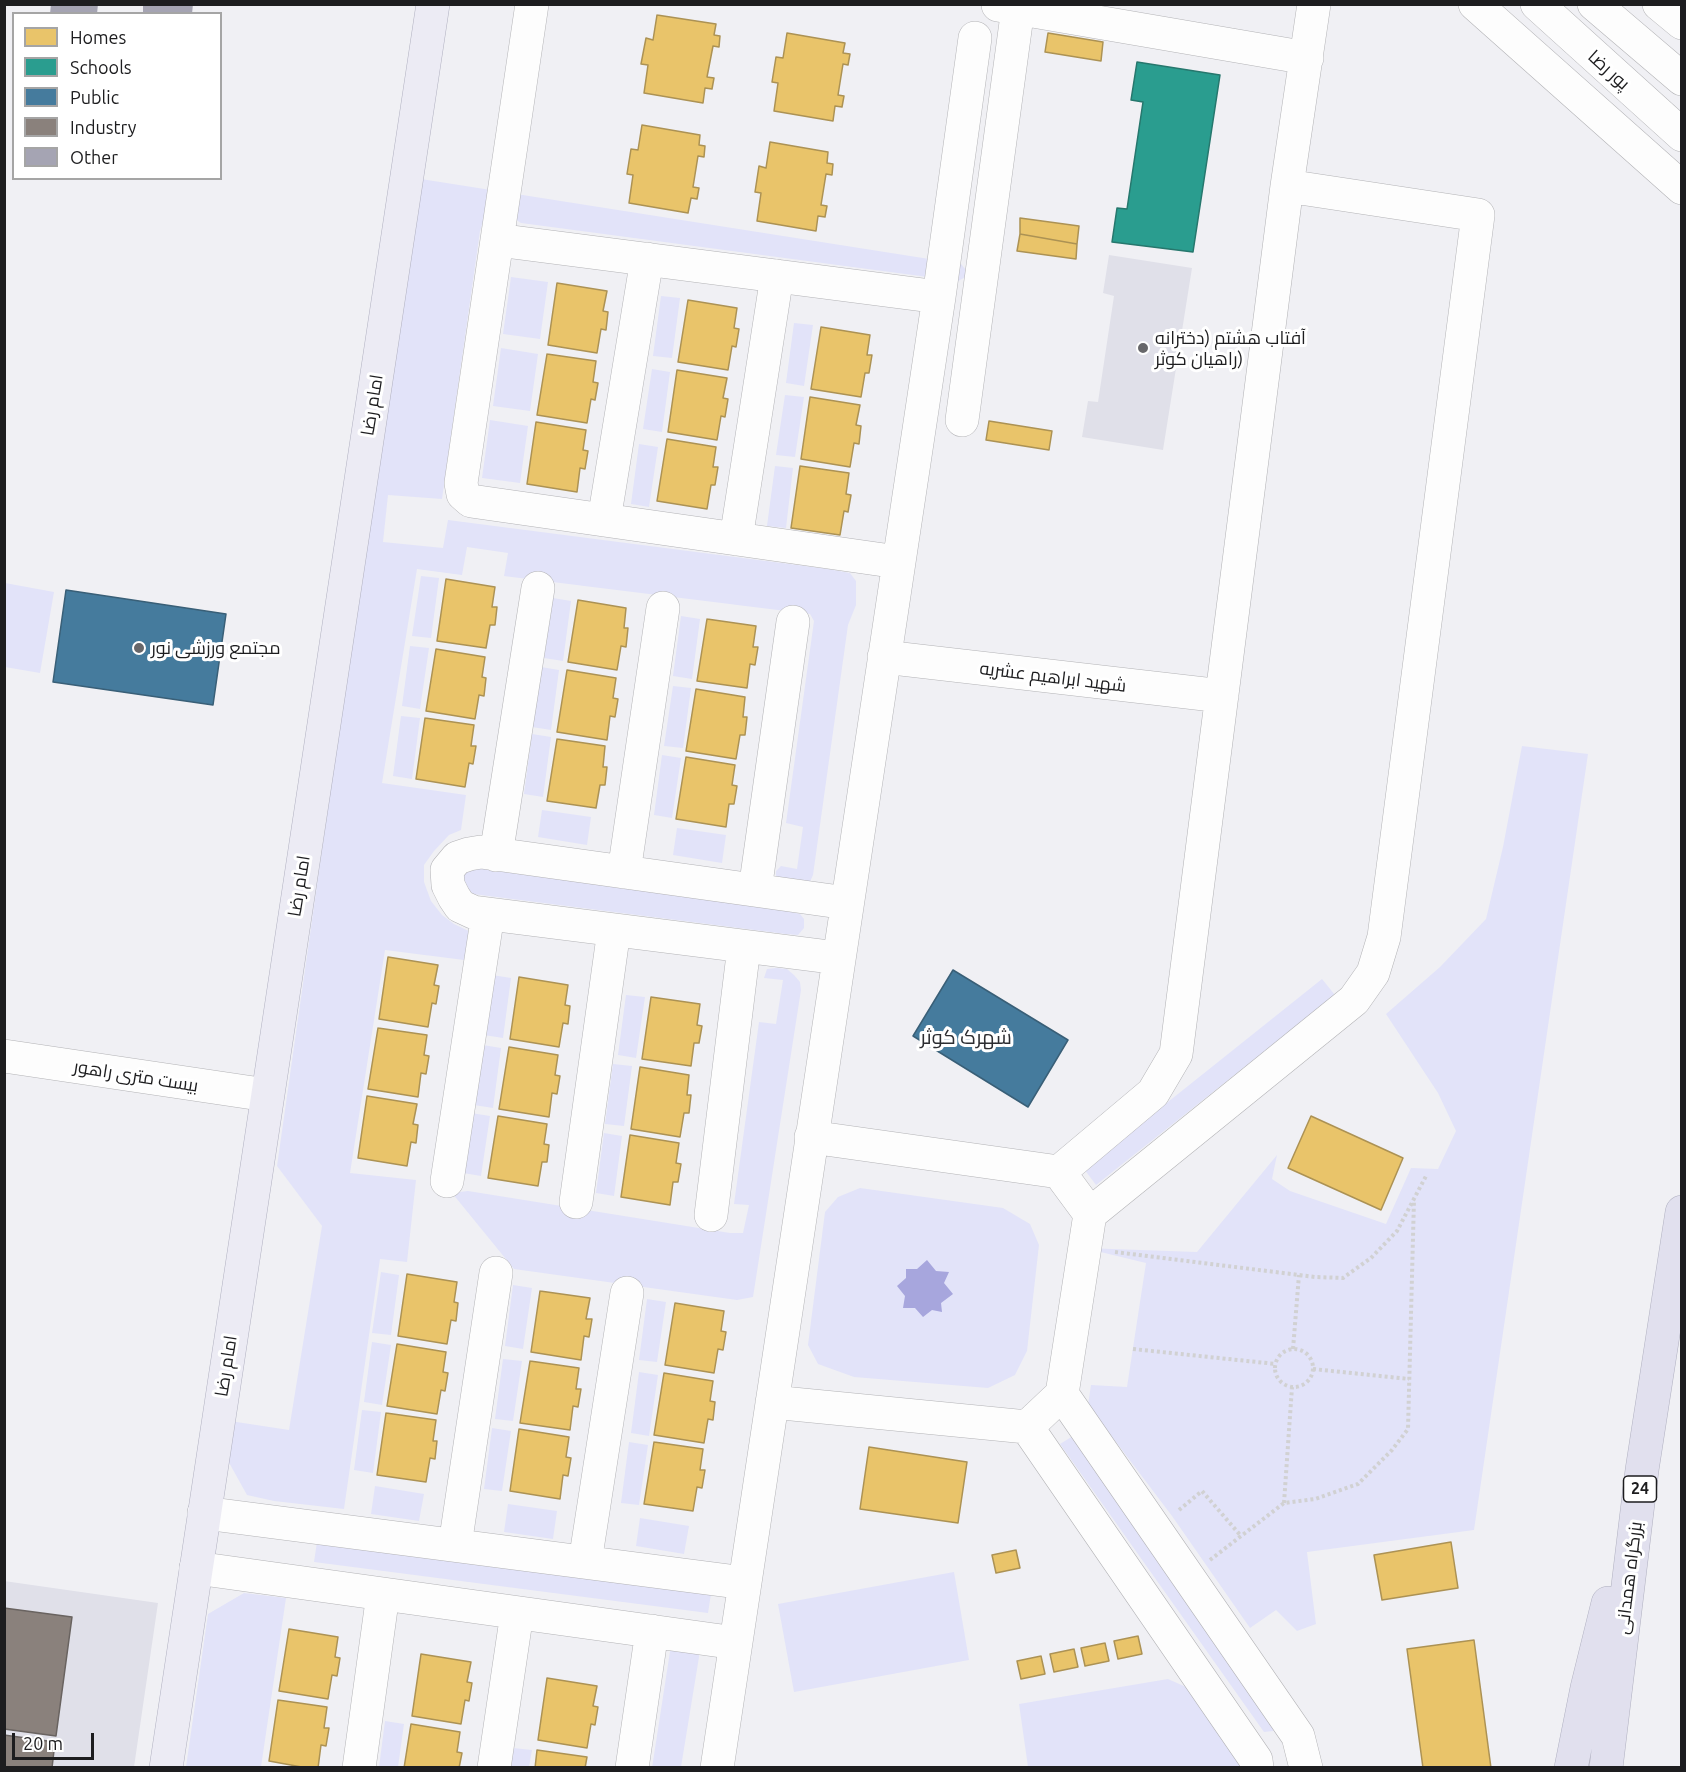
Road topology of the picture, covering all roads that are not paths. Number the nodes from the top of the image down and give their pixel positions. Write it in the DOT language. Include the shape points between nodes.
graph roads {
  1 [pos="433,4"];
  2 [pos="532,4"];
  3 [pos="1475,4"];
  4 [pos="1537,4"];
  5 [pos="1594,4"];
  6 [pos="1007,6"];
  7 [pos="1316,7"];
  8 [pos="975,39"];
  9 [pos="1306,58"];
  10 [pos="1682,79"];
  11 [pos="1682,135"];
  12 [pos="1287,186"];
  13 [pos="1682,188"];
  14 [pos="497,240"];
  15 [pos="647,259"];
  16 [pos="777,276"];
  17 [pos="939,297"];
  18 [pos="962,420"];
  19 [pos="604,520"];
  20 [pos="736,539"];
  21 [pos="898,562"];
  22 [pos="538,588"];
  23 [pos="663,608"];
  24 [pos="793,622"];
  25 [pos="884,657"];
  26 [pos="1222,696"];
  27 [pos="496,855"];
  28 [pos="624,872"];
  29 [pos="755,890"];
  30 [pos="847,903"];
  31 [pos="488,914"];
  32 [pos="614,930"];
  33 [pos="744,947"];
  34 [pos="838,958"];
  35 [pos="4,1056"];
  36 [pos="267,1095"];
  37 [pos="811,1137"];
  38 [pos="1059,1172"];
  39 [pos="447,1180"];
  40 [pos="576,1202"];
  41 [pos="1682,1212"];
  42 [pos="1090,1214"];
  43 [pos="711,1215"];
  44 [pos="496,1273"];
  45 [pos="627,1293"];
  46 [pos="1062,1394"];
  47 [pos="772,1401"];
  48 [pos="1027,1426"];
  49 [pos="1642,1470"];
  50 [pos="204,1513"];
  51 [pos="455,1545"];
  52 [pos="585,1562"];
  53 [pos="196,1568"];
  54 [pos="744,1583"];
  55 [pos="383,1594"];
  56 [pos="517,1613"];
  57 [pos="652,1631"];
  58 [pos="736,1643"];
  59 [pos="165,1767"];
  60 [pos="359,1767"];
  61 [pos="494,1767"];
  62 [pos="632,1767"];
  63 [pos="717,1767"];
  64 [pos="1257,1767"];
  65 [pos="1306,1767"];
  66 [pos="1571,1767"];
  67 [pos="1606,1767"];
  1 -- 36 [label="main road, امام رضا"];
  2 -- 14 [label="street"];
  3 -- 13 [label="street"];
  4 -- 11 [label="street, پور رضا"];
  5 -- 10 [label="street"];
  6 -- 9 [label="street"];
  6 -- 18 [label="street"];
  7 -- 9 [label="street"];
  8 -- 17 [label="street"];
  9 -- 12 [label="street"];
  12 -- 26 [label="street"];
  12 -- 42 [label="street" via="1478,215 1384,937 1373,973 1354,1000"];
  14 -- 15 [label="street"];
  14 -- 19 [label="street" via="461,483 463,494 471,501"];
  15 -- 16 [label="street"];
  15 -- 19 [label="street"];
  16 -- 17 [label="street"];
  16 -- 20 [label="street"];
  17 -- 21 [label="street"];
  19 -- 20 [label="street"];
  20 -- 21 [label="street"];
  21 -- 25 [label="street"];
  22 -- 27 [label="street"];
  23 -- 28 [label="street"];
  24 -- 29 [label="street"];
  25 -- 26 [label="street, شهید ابراهیم عشریه"];
  25 -- 30 [label="street"];
  26 -- 38 [label="street" via="1176,1054 1153,1093"];
  27 -- 28 [label="street"];
  27 -- 31 [label="street" via="469,854 457,858 447,870 448,885 460,906"];
  28 -- 29 [label="street"];
  29 -- 30 [label="street"];
  30 -- 34 [label="street"];
  31 -- 32 [label="street"];
  31 -- 39 [label="street"];
  32 -- 33 [label="street"];
  32 -- 40 [label="street"];
  33 -- 34 [label="street"];
  33 -- 43 [label="street"];
  34 -- 37 [label="street"];
  35 -- 36 [label="street, بیست متری راهور"];
  36 -- 50 [label="main road, امام رضا"];
  37 -- 38 [label="street"];
  37 -- 47 [label="street"];
  38 -- 42 [label="street"];
  41 -- 49 [label="highway, بزرگراه همدانی / 24"];
  42 -- 46 [label="street"];
  44 -- 51 [label="street"];
  45 -- 52 [label="street"];
  46 -- 48 [label="street"];
  46 -- 65 [label="street" via="1298,1736"];
  47 -- 48 [label="street"];
  47 -- 54 [label="street"];
  48 -- 64 [label="street" via="1256,1760"];
  49 -- 66 [label="highway"];
  49 -- 67 [label="highway, بزرگراه همدانی / 24"];
  50 -- 51 [label="street"];
  50 -- 53 [label="main road, امام رضا"];
  51 -- 52 [label="street"];
  52 -- 54 [label="street"];
  53 -- 55 [label="street"];
  53 -- 59 [label="main road, امام رضا"];
  54 -- 58 [label="street"];
  55 -- 56 [label="street"];
  55 -- 60 [label="street"];
  56 -- 57 [label="street"];
  56 -- 61 [label="street"];
  57 -- 58 [label="street"];
  57 -- 62 [label="street"];
  58 -- 63 [label="street"];
}
